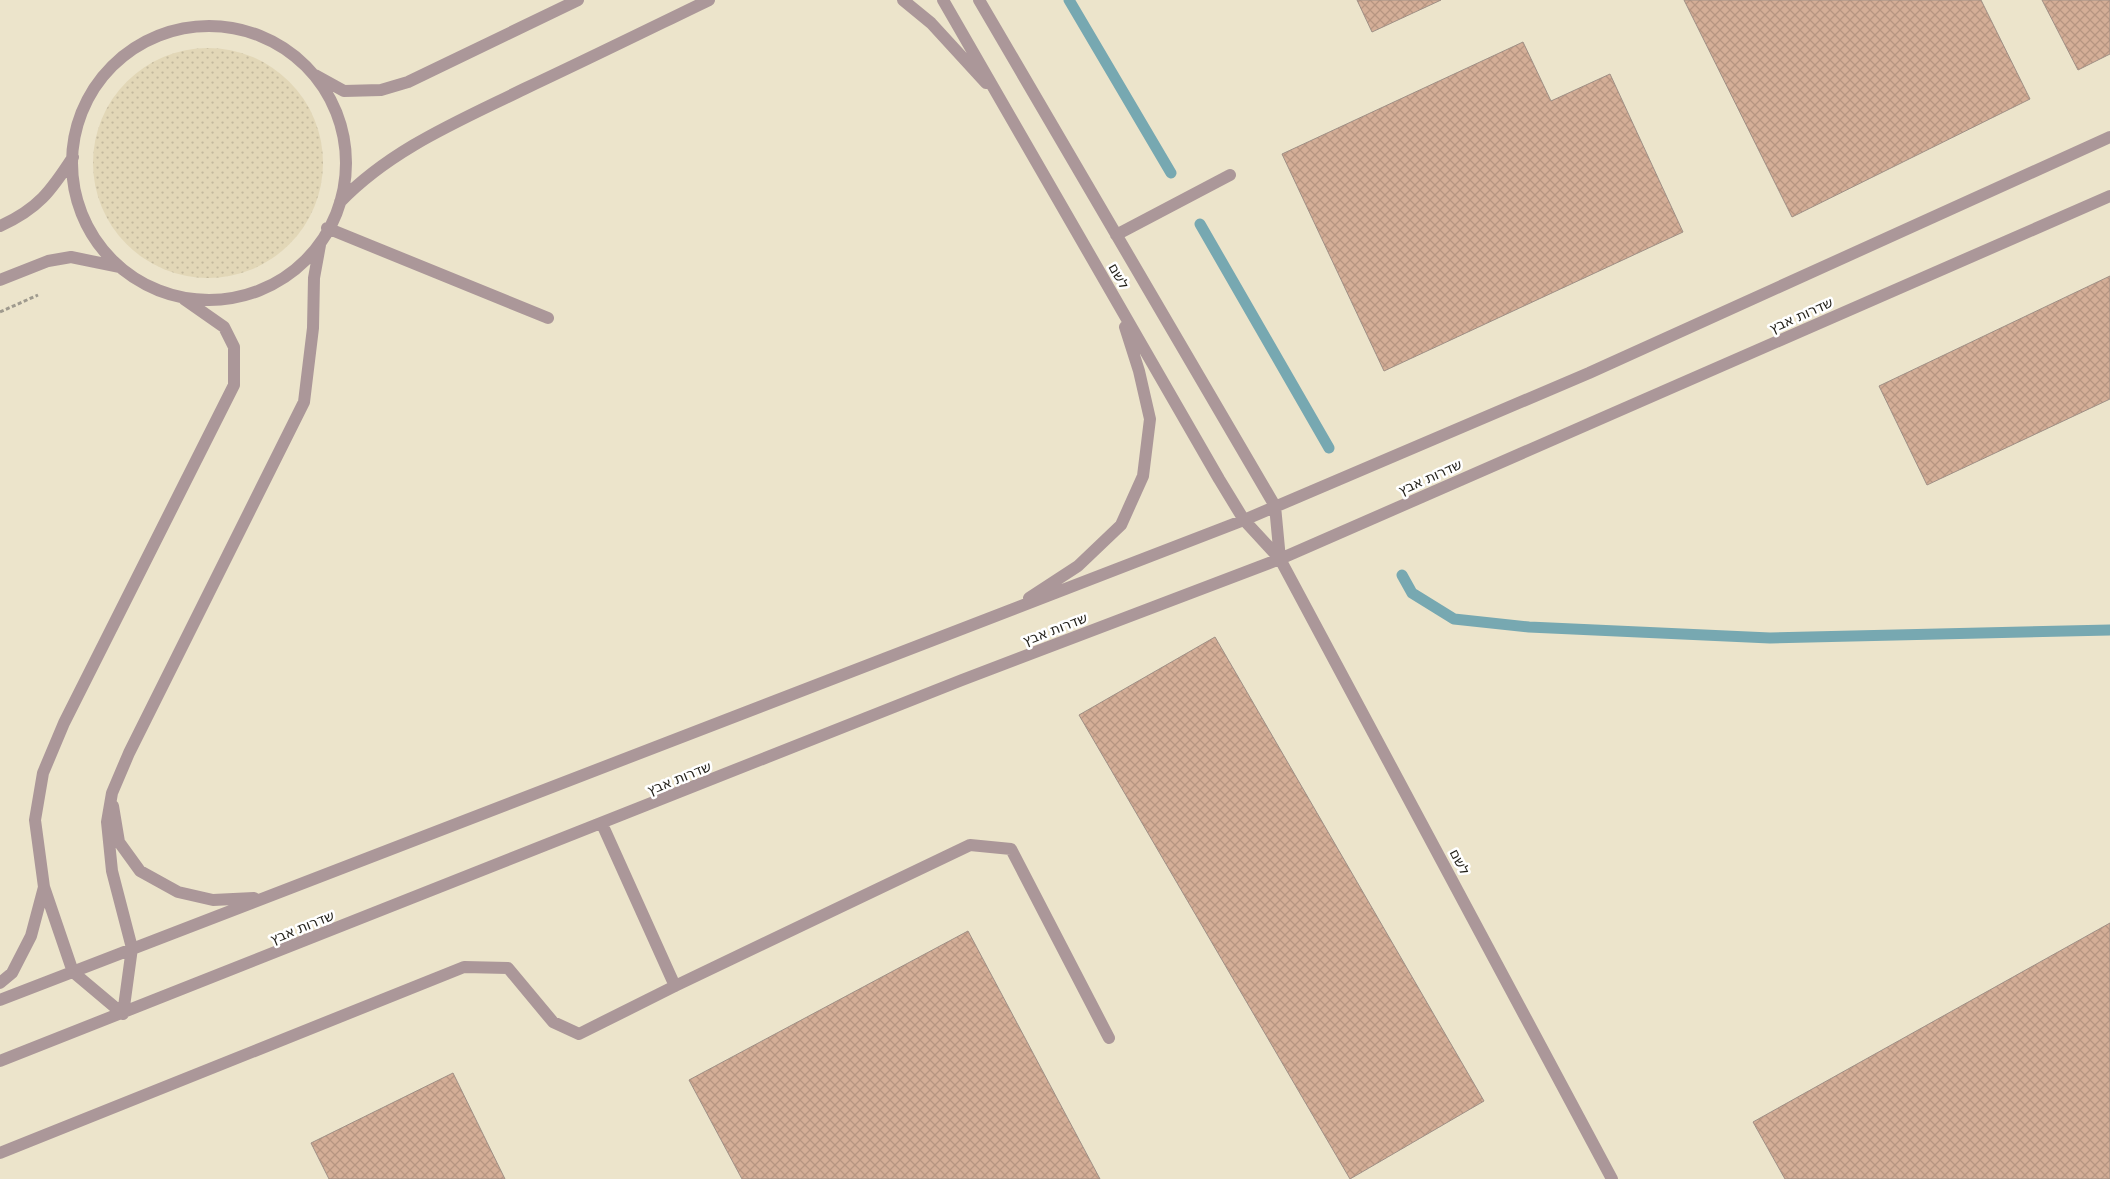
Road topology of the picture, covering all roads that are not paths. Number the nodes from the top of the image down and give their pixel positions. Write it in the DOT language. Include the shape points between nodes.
graph roads {
  1 [pos="578,0"];
  2 [pos="710,0"];
  3 [pos="903,0"];
  4 [pos="943,0"];
  5 [pos="979,0"];
  6 [pos="315,75"];
  7 [pos="1002,102"];
  8 [pos="2110,137"];
  9 [pos="73,156"];
  10 [pos="1230,175"];
  11 [pos="2110,196"];
  12 [pos="340,202"];
  13 [pos="0,226"];
  14 [pos="328,228"];
  15 [pos="1116,235"];
  16 [pos="320,245"];
  17 [pos="122,267"];
  18 [pos="0,280"];
  19 [pos="184,299"];
  20 [pos="1116,301"];
  21 [pos="548,318"];
  22 [pos="1275,506"];
  23 [pos="1244,520"];
  24 [pos="1280,558"];
  25 [pos="1007,612"];
  26 [pos="112,793"];
  27 [pos="602,824"];
  28 [pos="44,887"];
  29 [pos="266,897"];
  30 [pos="132,948"];
  31 [pos="73,972"];
  32 [pos="0,983"];
  33 [pos="676,986"];
  34 [pos="0,1000"];
  35 [pos="123,1014"];
  36 [pos="1109,1038"];
  37 [pos="0,1061"];
  38 [pos="0,1153"];
  39 [pos="1612,1179"];
  1 -- 6 [label="street" via="408,82 381,90 344,91"];
  2 -- 12 [label="street" via="436,132 386,162"];
  3 -- 7 [label="street" via="931,23"];
  4 -- 7 [label="street, לשם"];
  5 -- 15 [label="street, לשם"];
  6 -- 9 [label="street" via="278,44 234,27 186,26 155,35 114,61 86,99 72,145"];
  6 -- 12 [label="street" via="338,117 346,154"];
  7 -- 20 [label="street, לשם"];
  8 -- 22 [label="street" via="1588,372"];
  9 -- 13 [label="street" via="37,205"];
  9 -- 17 [label="street" via="79,209 102,250"];
  10 -- 15 [label="street"];
  11 -- 24 [label="street, שדרות אבץ"];
  12 -- 14 [label="street"];
  14 -- 16 [label="street"];
  14 -- 21 [label="street"];
  15 -- 22 [label="street, לשם"];
  16 -- 19 [label="street" via="285,278 241,297"];
  16 -- 26 [label="street" via="314,278 313,328 304,402 132,746"];
  17 -- 18 [label="street" via="71,257 48,261"];
  17 -- 19 [label="street" via="138,282"];
  19 -- 28 [label="street" via="224,327 234,347 234,385 64,723 43,773 35,820"];
  20 -- 23 [label="street, לשם"];
  20 -- 25 [label="street" via="1139,371 1150,419 1143,476 1121,525 1078,566"];
  22 -- 23 [label="street"];
  22 -- 24 [label="street, לשם"];
  23 -- 24 [label="street, לשם"];
  23 -- 25 [label="street"];
  24 -- 27 [label="street, שדרות אבץ" via="962,680"];
  24 -- 39 [label="street, לשם"];
  25 -- 29 [label="street"];
  26 -- 29 [label="street" via="118,842 140,871 178,892 213,900"];
  26 -- 30 [label="street" via="107,822 112,871"];
  27 -- 33 [label="street"];
  27 -- 35 [label="street, שדרות אבץ"];
  28 -- 31 [label="street"];
  28 -- 32 [label="street" via="31,936 12,973"];
  29 -- 30 [label="street"];
  30 -- 31 [label="street"];
  30 -- 35 [label="street"];
  31 -- 34 [label="street"];
  31 -- 35 [label="street"];
  33 -- 36 [label="street" via="970,845 1011,849"];
  33 -- 38 [label="street" via="579,1034 553,1022 508,968 464,967"];
  35 -- 37 [label="street, שדרות אבץ"];
}
